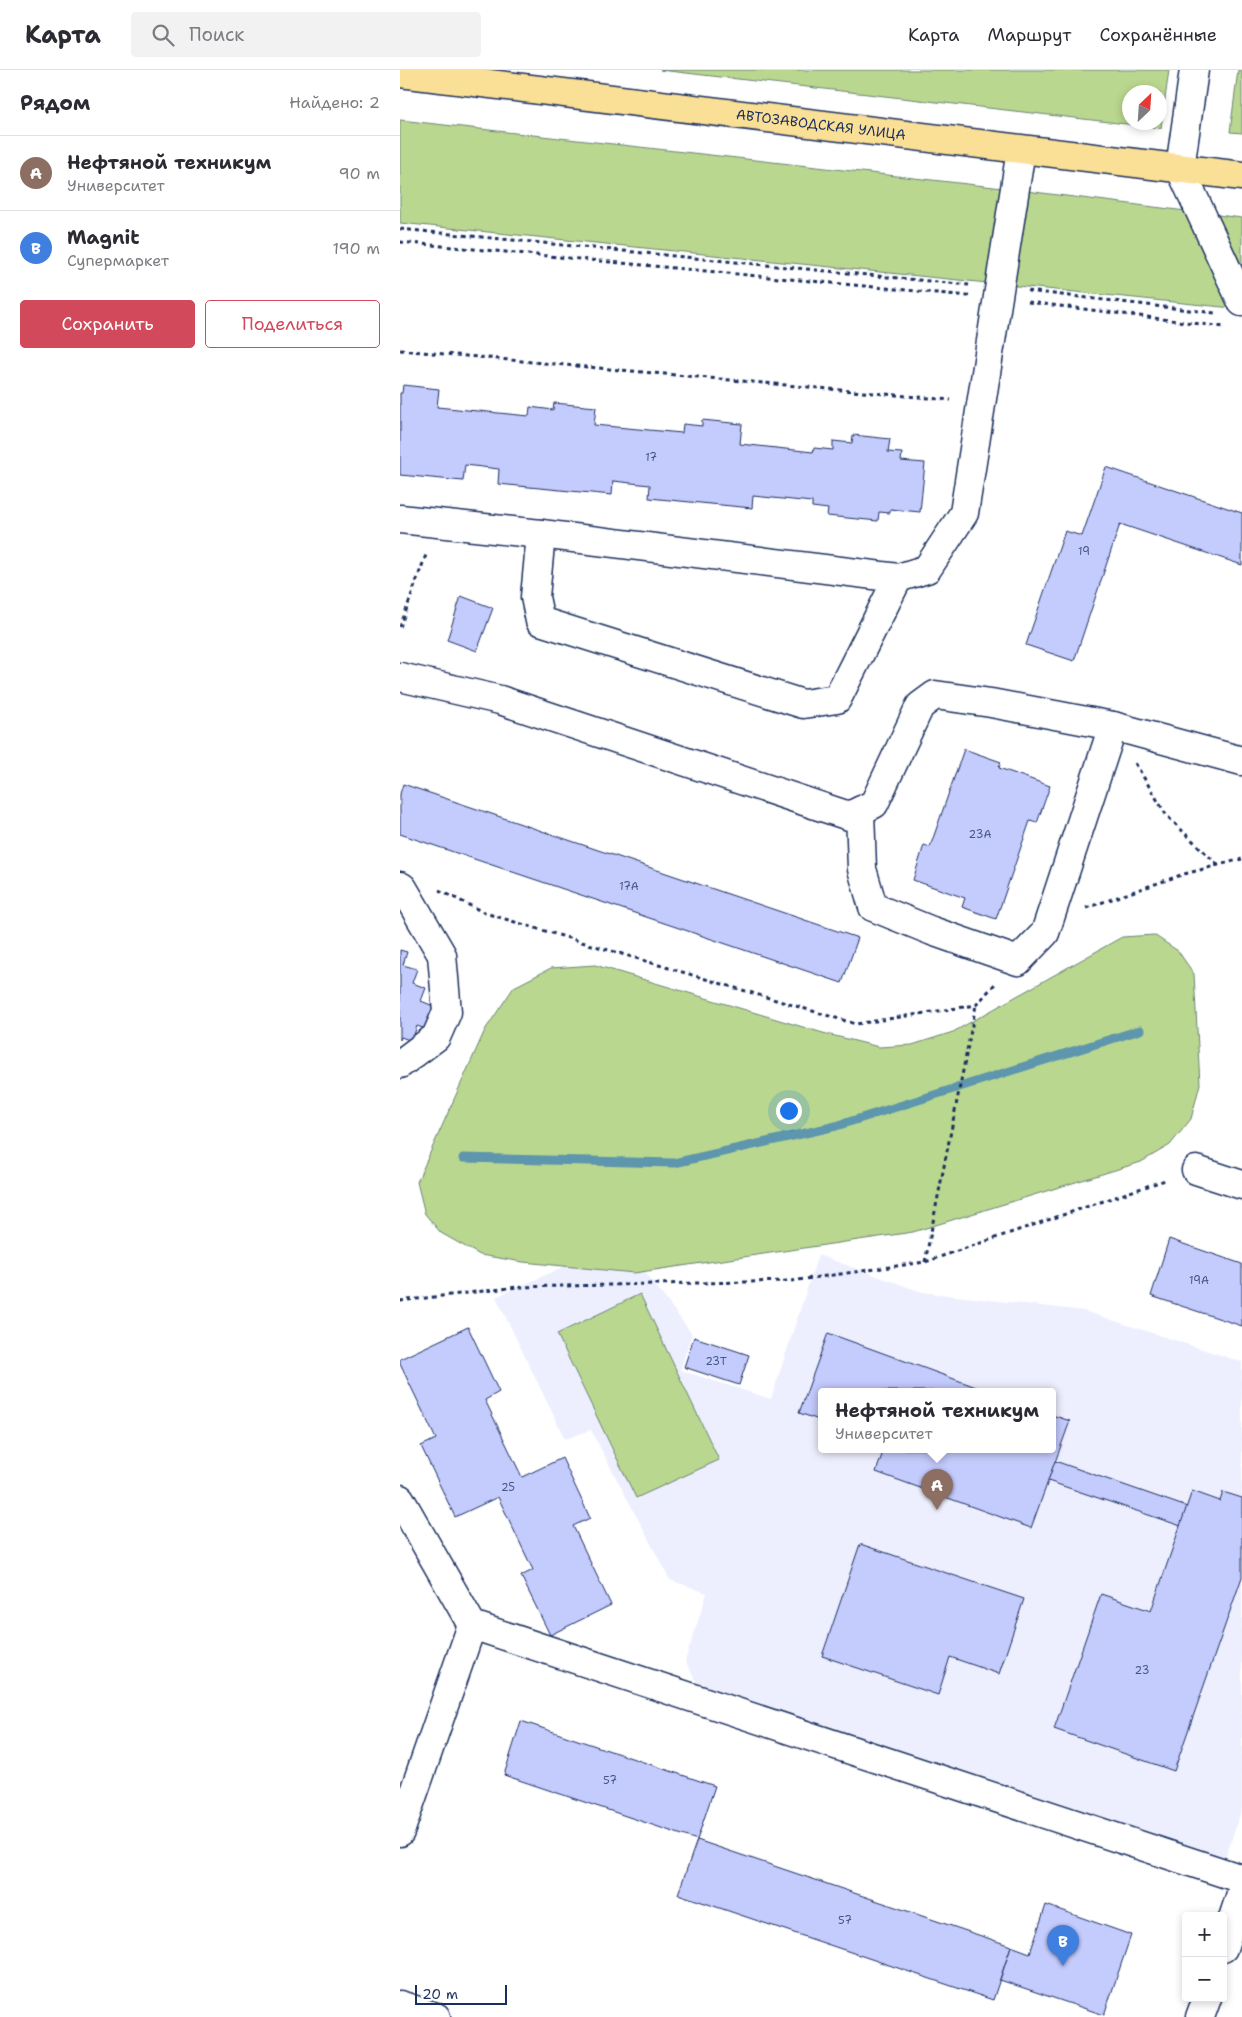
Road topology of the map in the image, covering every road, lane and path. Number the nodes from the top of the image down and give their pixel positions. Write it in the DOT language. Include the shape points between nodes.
graph roads {
  1 [pos="1194,70"];
  2 [pos="400,73"];
  3 [pos="1021,150"];
  4 [pos="1180,168"];
  5 [pos="1242,176"];
  6 [pos="400,229"];
  7 [pos="400,242"];
  8 [pos="999,293"];
  9 [pos="1232,308"];
  10 [pos="1232,328"];
  11 [pos="400,350"];
  12 [pos="981,403"];
  13 [pos="400,520"];
  14 [pos="437,523"];
  15 [pos="541,534"];
  16 [pos="898,578"];
  17 [pos="400,627"];
  18 [pos="400,677"];
  19 [pos="1113,726"];
  20 [pos="1242,761"];
  21 [pos="860,811"];
  22 [pos="1242,859"];
  23 [pos="1218,865"];
  24 [pos="400,886"];
  25 [pos="434,887"];
  26 [pos="1083,910"];
  27 [pos="1018,961"];
  28 [pos="976,1005"];
  29 [pos="400,1064"];
  30 [pos="1196,1170"];
  31 [pos="1242,1185"];
  32 [pos="924,1262"];
  33 [pos="400,1301"];
  34 [pos="400,1499"];
  35 [pos="472,1625"];
  36 [pos="400,1832"];
  37 [pos="1242,1879"];
  38 [pos="1242,1891"];
  39 [pos="1227,1936"];
  40 [pos="1205,2002"];
  41 [pos="400,2005"];
  42 [pos="436,2017"];
  43 [pos="1200,2017"];
  1 -- 4 [label="lane"];
  2 -- 3 [label="main road, АВТОЗАВОДСКАЯ УЛИЦА"];
  3 -- 4 [label="main road, АВТОЗАВОДСКАЯ УЛИЦА"];
  3 -- 8 [label="lane"];
  4 -- 5 [label="main road, АВТОЗАВОДСКАЯ УЛИЦА"];
  4 -- 9 [label="lane"];
  6 -- 8 [label="path"];
  7 -- 8 [label="path"];
  8 -- 9 [label="path"];
  8 -- 10 [label="path"];
  8 -- 12 [label="lane"];
  11 -- 12 [label="path"];
  12 -- 16 [label="lane" via="964,513 927,569"];
  13 -- 14 [label="lane"];
  14 -- 15 [label="lane"];
  14 -- 17 [label="path"];
  15 -- 16 [label="lane"];
  15 -- 16 [label="lane" via="535,597 540,621 803,704 837,699"];
  18 -- 21 [label="lane" via="500,700 849,816"];
  19 -- 20 [label="lane"];
  19 -- 21 [label="lane" via="935,695 920,706 874,804"];
  19 -- 23 [label="path" via="1168,816"];
  19 -- 27 [label="lane" via="1045,933"];
  21 -- 27 [label="lane" via="862,869 873,907"];
  22 -- 23 [label="path"];
  23 -- 26 [label="path" via="1090,905"];
  24 -- 29 [label="lane" via="442,955 447,1012 436,1037"];
  25 -- 28 [label="path" via="485,913 856,1024"];
  27 -- 28 [label="path"];
  28 -- 32 [label="path"];
  30 -- 31 [label="lane"];
  30 -- 32 [label="path"];
  32 -- 33 [label="path" via="791,1281 518,1287"];
  34 -- 35 [label="lane"];
  35 -- 36 [label="lane"];
  35 -- 37 [label="lane"];
  38 -- 39 [label="lane"];
  40 -- 43 [label="lane"];
  41 -- 42 [label="lane"];
}
